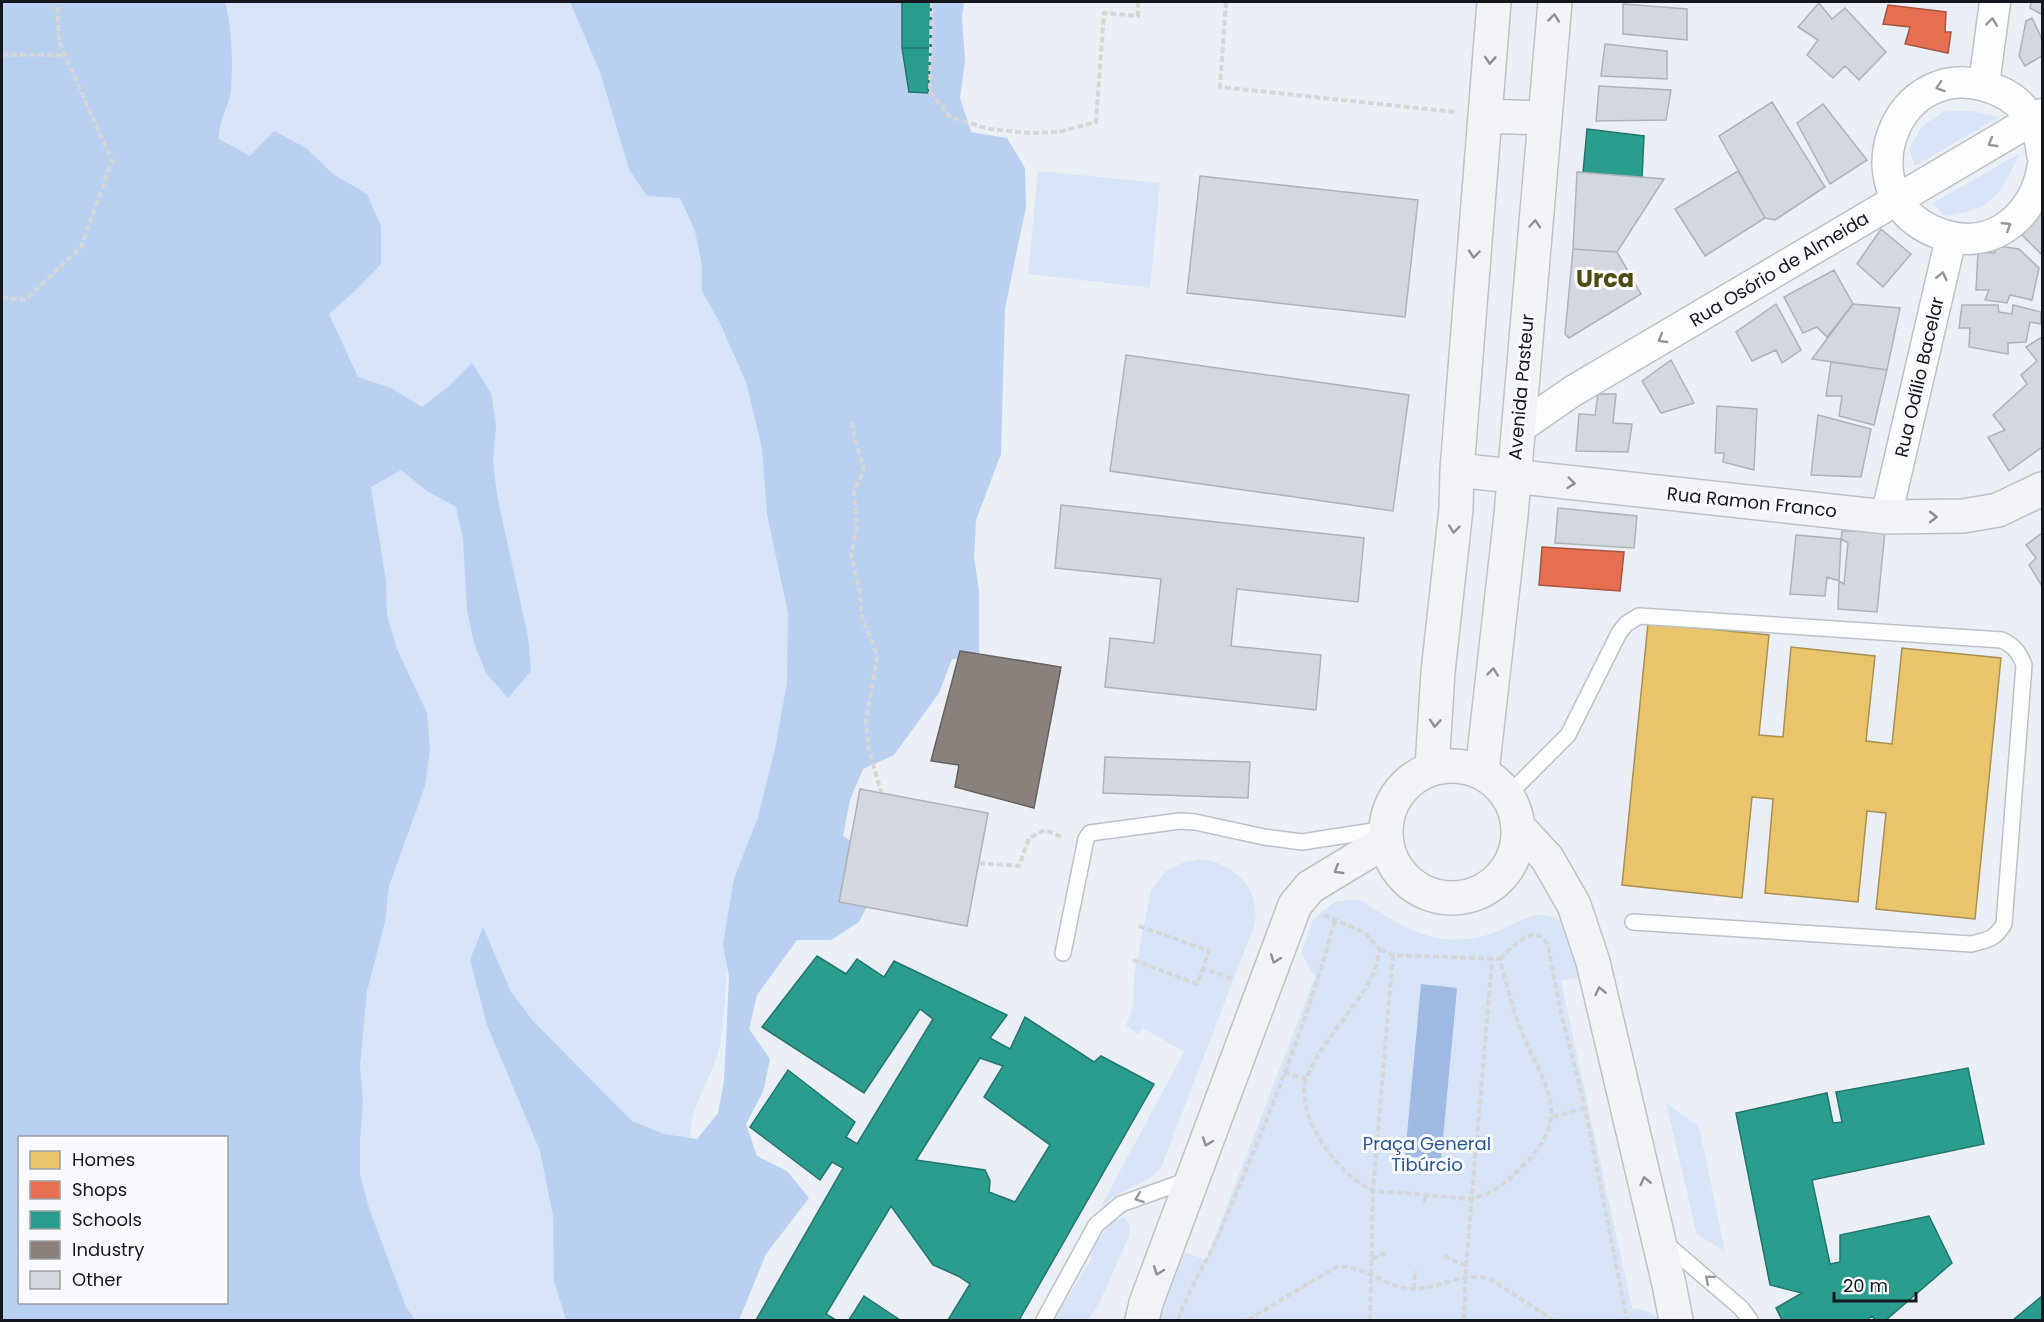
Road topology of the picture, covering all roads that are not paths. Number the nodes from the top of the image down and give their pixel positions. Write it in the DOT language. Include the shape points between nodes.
graph roads {
  1 [pos="1494,2"];
  2 [pos="1555,2"];
  3 [pos="1995,2"];
  4 [pos="1984,84"];
  5 [pos="1485,116"];
  6 [pos="2037,117"];
  7 [pos="1544,118"];
  8 [pos="2043,154"];
  9 [pos="2043,169"];
  10 [pos="1897,199"];
  11 [pos="1951,238"];
  12 [pos="1518,429"];
  13 [pos="1457,470"];
  14 [pos="1513,477"];
  15 [pos="2043,489"];
  16 [pos="1886,517"];
  17 [pos="1432,768"];
  18 [pos="1482,772"];
  19 [pos="1508,795"];
  20 [pos="1519,828"];
  21 [pos="1386,835"];
  22 [pos="1633,922"];
  23 [pos="1063,952"];
  24 [pos="1194,1178"];
  25 [pos="1659,1238"];
  26 [pos="1140,1315"];
  27 [pos="1044,1320"];
  28 [pos="1676,1320"];
  29 [pos="1750,1320"];
  1 -- 5 [label="street, one-way"];
  7 -- 2 [label="street, Avenida Pasteur, one-way"];
  4 -- 3 [label="street, one-way"];
  4 -- 6 [label="street" via="2012,97"];
  4 -- 10 [label="street, one-way" via="1958,82 1933,88 1911,103 1896,124 1888,148 1888,175"];
  5 -- 7 [label="street"];
  5 -- 13 [label="street, one-way"];
  6 -- 8 [label="street"];
  6 -- 10 [label="street, Rua Osório de Almeida, one-way"];
  12 -- 7 [label="street, Avenida Pasteur, one-way"];
  11 -- 9 [label="street, one-way" via="1973,239 2014,222 2030,205"];
  10 -- 11 [label="street" via="1920,224"];
  10 -- 12 [label="street, Rua Osório de Almeida, one-way" via="1573,391"];
  16 -- 11 [label="street, Rua Odílio Bacelar, one-way"];
  12 -- 14 [label="street, Avenida Pasteur"];
  13 -- 14 [label="street, Rua Ramon Franco"];
  13 -- 17 [label="street, one-way"];
  14 -- 16 [label="street, Rua Ramon Franco, one-way"];
  18 -- 14 [label="street, Avenida Pasteur, one-way"];
  16 -- 15 [label="street, Rua Ramon Franco, one-way" via="1963,516 1998,510"];
  17 -- 18 [label="street" via="1466,766"];
  17 -- 21 [label="street" via="1405,785 1392,806"];
  18 -- 19 [label="street"];
  19 -- 20 [label="street"];
  19 -- 22 [label="lane" via="1568,735 1619,633 1639,616 2002,640 2019,652 2024,665 2004,924 1997,935 1971,944"];
  20 -- 21 [label="street" via="1516,850 1506,871 1490,887 1470,896 1448,898 1426,893 1407,880 1393,862"];
  25 -- 20 [label="street, one-way" via="1593,962 1574,905 1546,858"];
  21 -- 23 [label="lane" via="1302,842 1180,821 1090,832"];
  21 -- 24 [label="street, one-way" via="1310,887 1295,904"];
  24 -- 26 [label="street, one-way"];
  24 -- 27 [label="lane, one-way" via="1121,1204 1096,1225"];
  25 -- 28 [label="street"];
  29 -- 25 [label="lane, one-way"];
}
